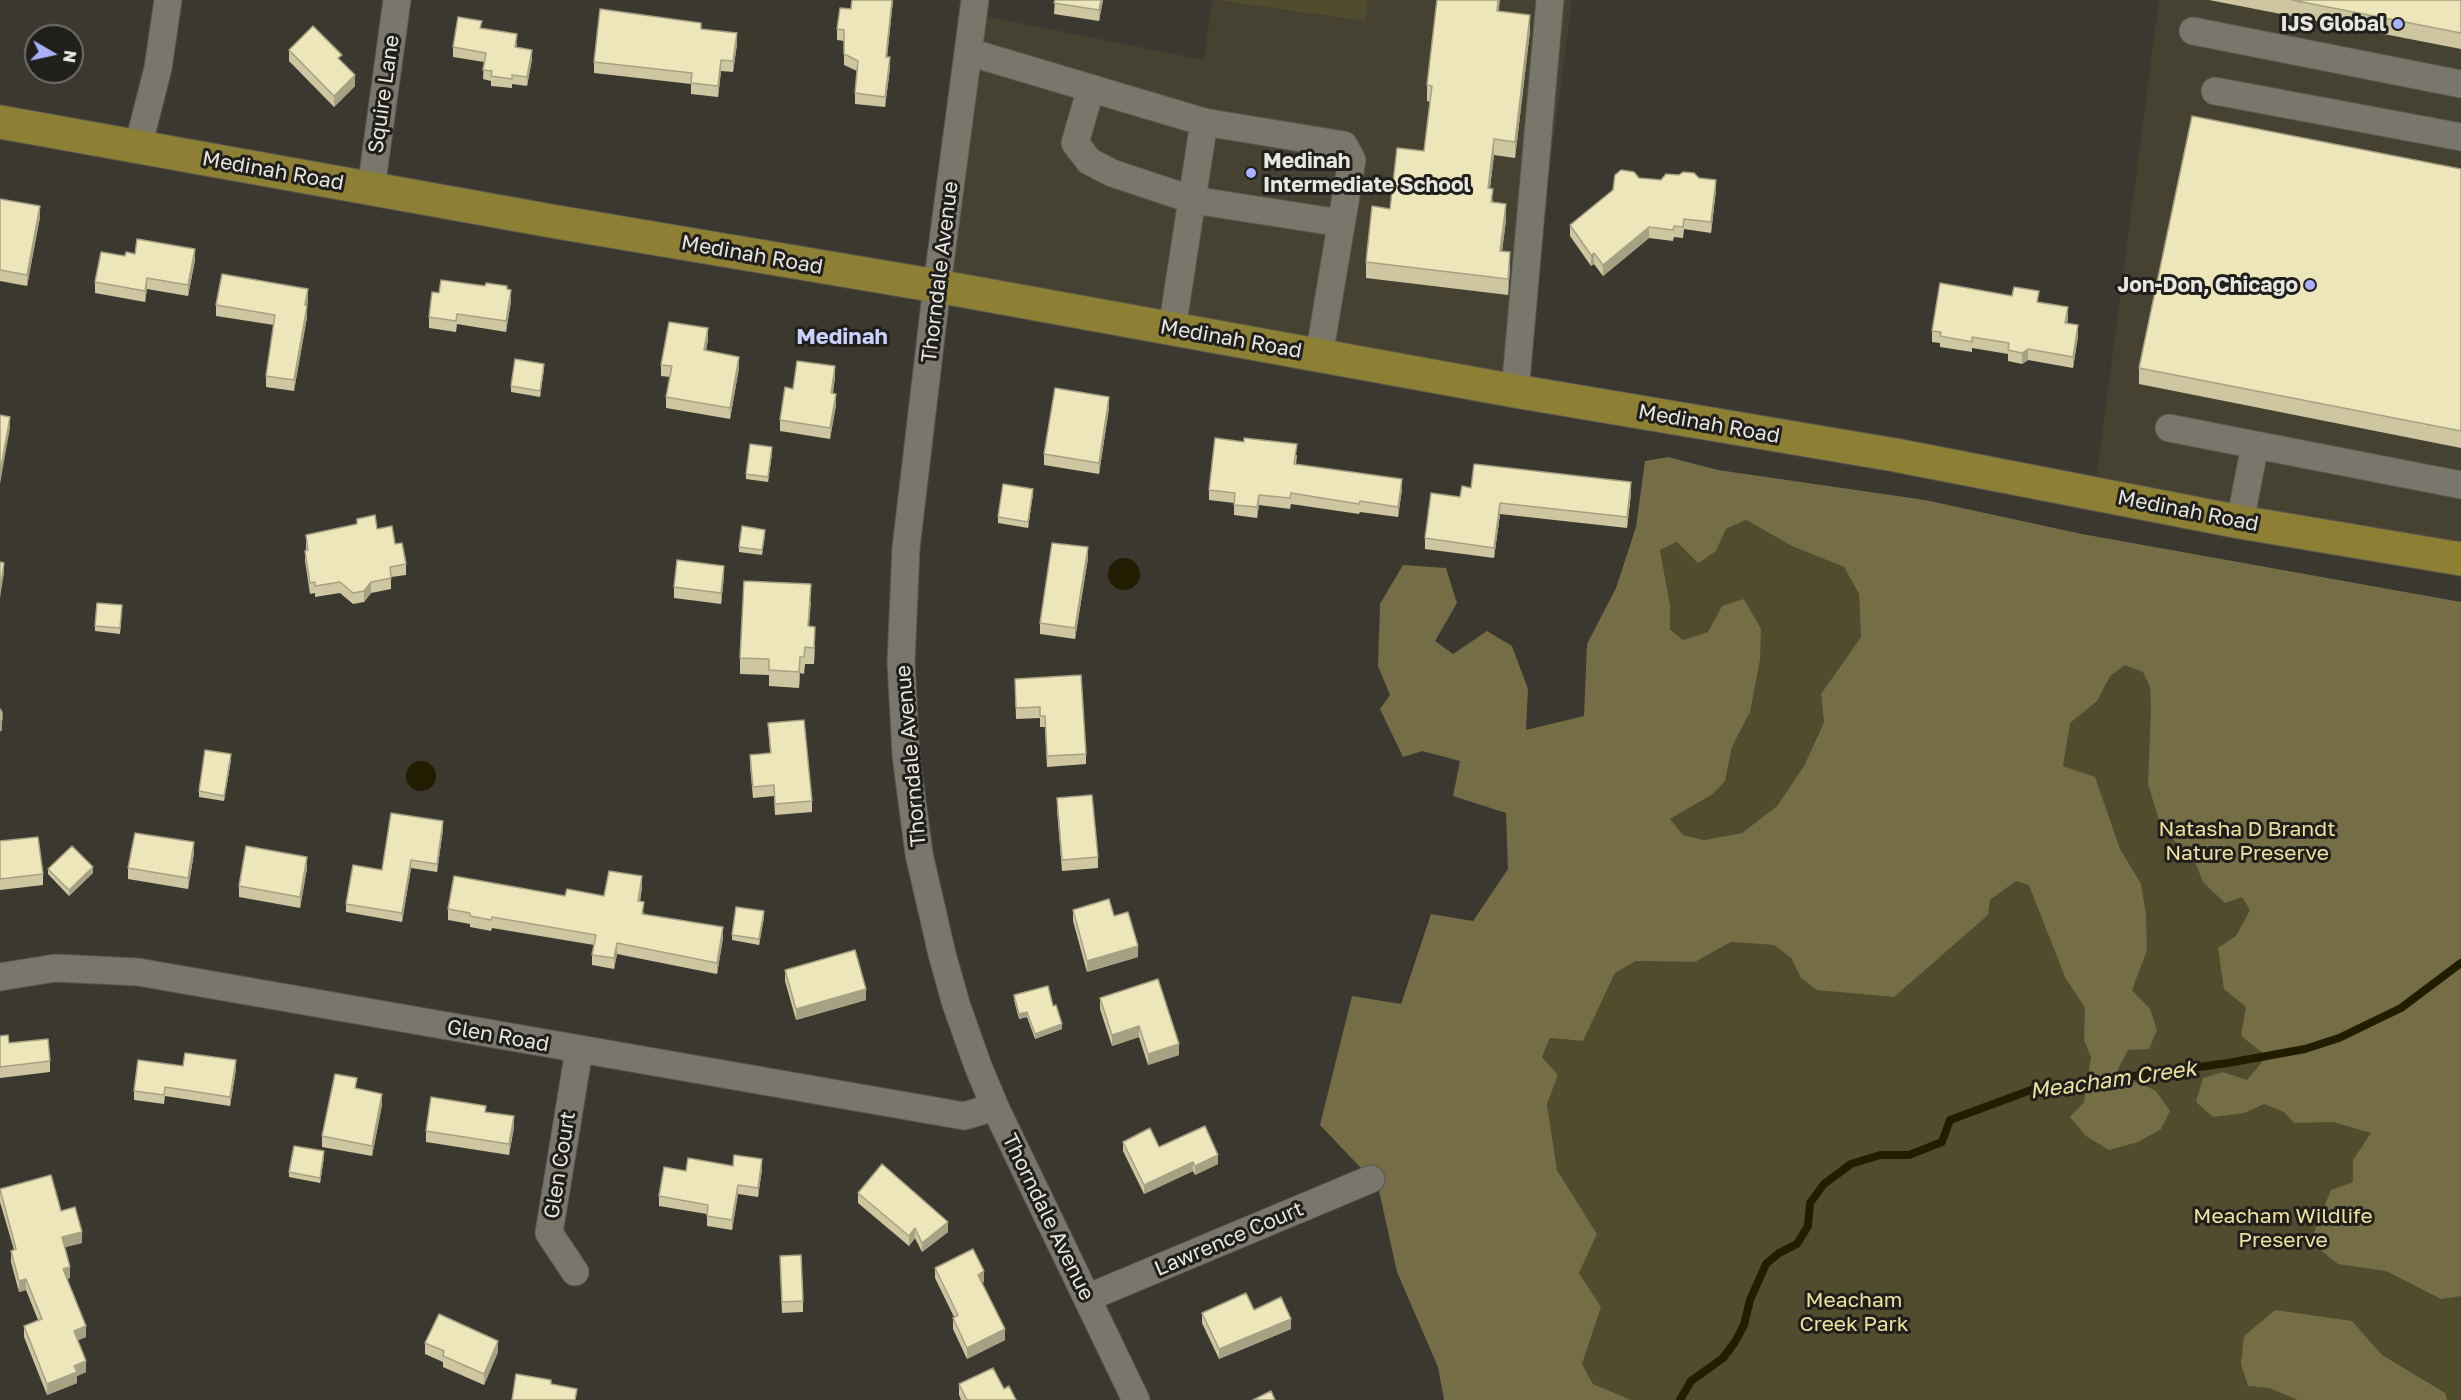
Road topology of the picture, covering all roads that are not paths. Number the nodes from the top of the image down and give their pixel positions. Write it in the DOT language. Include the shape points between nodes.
graph roads {
  1 [pos="168,0"];
  2 [pos="398,0"];
  3 [pos="975,0"];
  4 [pos="1550,0"];
  5 [pos="2193,31"];
  6 [pos="969,52"];
  7 [pos="2461,84"];
  8 [pos="1091,88"];
  9 [pos="2215,91"];
  10 [pos="0,122"];
  11 [pos="1204,122"];
  12 [pos="2461,137"];
  13 [pos="138,147"];
  14 [pos="371,189"];
  15 [pos="1193,200"];
  16 [pos="1341,224"];
  17 [pos="937,286"];
  18 [pos="1173,329"];
  19 [pos="1319,356"];
  20 [pos="1515,391"];
  21 [pos="2169,428"];
  22 [pos="2254,445"];
  23 [pos="2461,485"];
  24 [pos="2240,522"];
  25 [pos="2461,560"];
  26 [pos="0,977"];
  27 [pos="579,1050"];
  28 [pos="995,1107"];
  29 [pos="1371,1179"];
  30 [pos="575,1272"];
  31 [pos="1087,1298"];
  32 [pos="1136,1400"];
  1 -- 13 [label="street" via="158,68"];
  2 -- 14 [label="street, Squire Lane"];
  3 -- 6 [label="street, Thorndale Avenue"];
  4 -- 20 [label="street"];
  5 -- 7 [label="street"];
  6 -- 8 [label="street"];
  6 -- 17 [label="street, Thorndale Avenue"];
  8 -- 11 [label="street"];
  8 -- 15 [label="street" via="1075,143 1089,161"];
  9 -- 12 [label="street"];
  10 -- 13 [label="main road, Medinah Road"];
  11 -- 15 [label="street"];
  11 -- 16 [label="street" via="1344,145 1352,160"];
  13 -- 14 [label="main road, Medinah Road"];
  14 -- 17 [label="main road, Medinah Road"];
  15 -- 16 [label="street"];
  15 -- 18 [label="street"];
  16 -- 19 [label="street"];
  17 -- 18 [label="main road, Medinah Road"];
  17 -- 28 [label="street, Thorndale Avenue" via="906,548 901,662 906,755 919,854 942,954 956,1004"];
  18 -- 19 [label="main road, Medinah Road"];
  19 -- 20 [label="main road, Medinah Road"];
  20 -- 24 [label="main road, Medinah Road" via="1895,455"];
  21 -- 22 [label="street"];
  22 -- 23 [label="street"];
  22 -- 24 [label="street"];
  24 -- 25 [label="main road, Medinah Road"];
  26 -- 27 [label="street, Glen Road" via="55,968 138,972"];
  27 -- 28 [label="street, Glen Road" via="964,1116"];
  27 -- 30 [label="street, Glen Court" via="549,1233"];
  28 -- 31 [label="street, Thorndale Avenue"];
  29 -- 31 [label="street, Lawrence Court"];
  31 -- 32 [label="street, Thorndale Avenue"];
}
